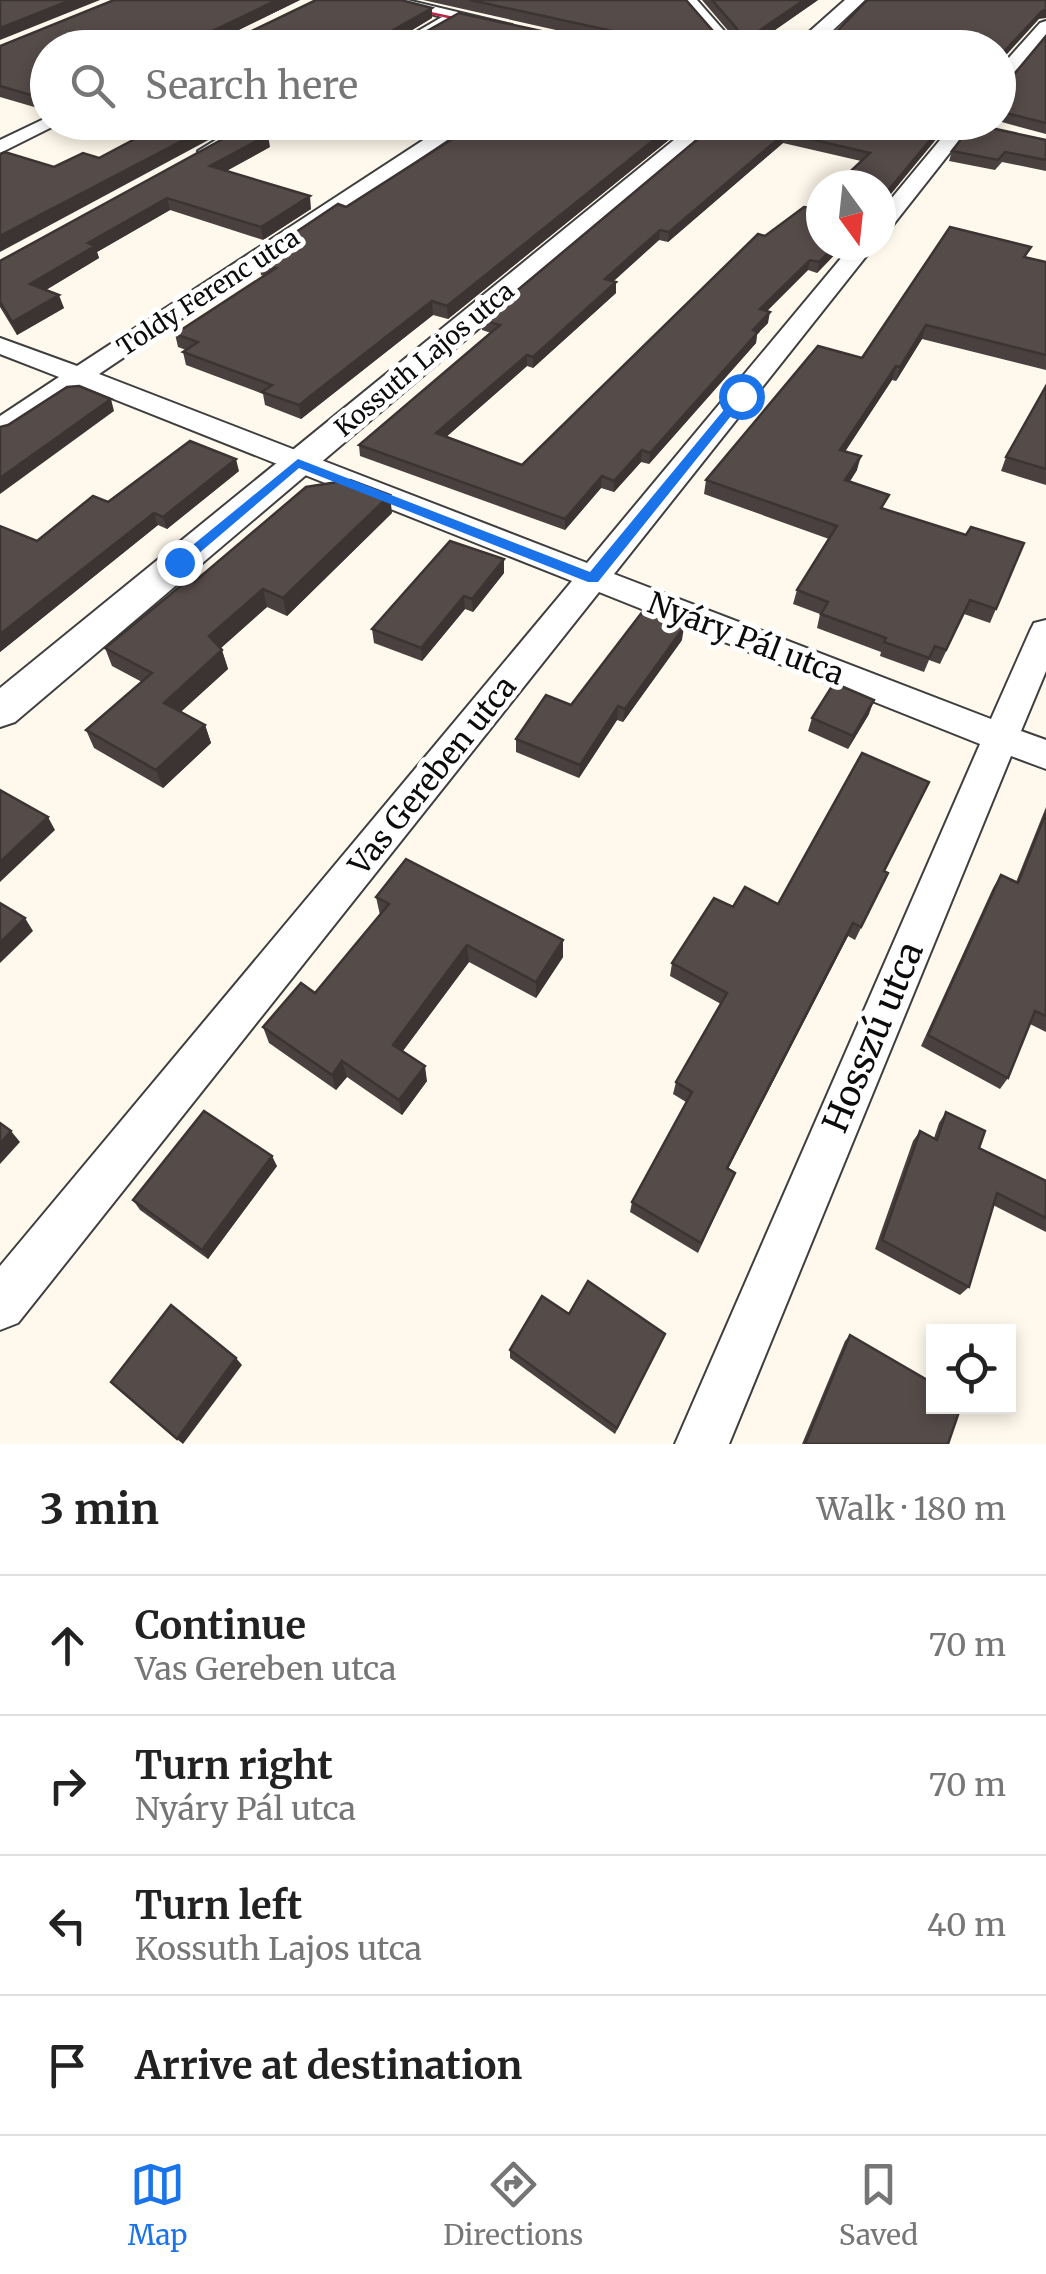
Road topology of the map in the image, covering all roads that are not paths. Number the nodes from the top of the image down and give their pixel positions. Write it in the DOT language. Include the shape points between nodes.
graph roads {
  1 [pos="384,0"];
  2 [pos="688,0"];
  3 [pos="856,0"];
  4 [pos="457,15"];
  5 [pos="1046,26"];
  6 [pos="430,30"];
  7 [pos="531,30"];
  8 [pos="715,30"];
  9 [pos="822,30"];
  10 [pos="1016,61"];
  11 [pos="30,133"];
  12 [pos="227,140"];
  13 [pos="438,140"];
  14 [pos="689,140"];
  15 [pos="953,140"];
  16 [pos="0,147"];
  17 [pos="191,160"];
  18 [pos="896,207"];
  19 [pos="852,260"];
  20 [pos="0,345"];
  21 [pos="78,377"];
  22 [pos="0,428"];
  23 [pos="298,463"];
  24 [pos="593,578"];
  25 [pos="1046,631"];
  26 [pos="0,710"];
  27 [pos="1000,737"];
  28 [pos="1046,755"];
  29 [pos="0,1305"];
  30 [pos="702,1444"];
  1 -- 4 [label="street"];
  2 -- 8 [label="street"];
  3 -- 9 [label="street"];
  4 -- 6 [label="street"];
  4 -- 7 [label="street"];
  5 -- 10 [label="street"];
  11 -- 16 [label="street"];
  12 -- 17 [label="street"];
  13 -- 21 [label="street, Toldy Ferenc utca"];
  14 -- 23 [label="street, Kossuth Lajos utca"];
  15 -- 18 [label="street"];
  19 -- 24 [label="street, Vas Gereben utca"];
  20 -- 21 [label="street, Nyáry Pál utca"];
  21 -- 22 [label="street, Toldy Ferenc utca"];
  21 -- 23 [label="street, Nyáry Pál utca"];
  23 -- 24 [label="street, Nyáry Pál utca"];
  23 -- 26 [label="street, Kossuth Lajos utca"];
  24 -- 27 [label="street, Nyáry Pál utca"];
  24 -- 29 [label="street, Vas Gereben utca"];
  25 -- 27 [label="street, Hosszú utca"];
  27 -- 28 [label="street, Nyáry Pál utca"];
  27 -- 30 [label="street, Hosszú utca"];
}
